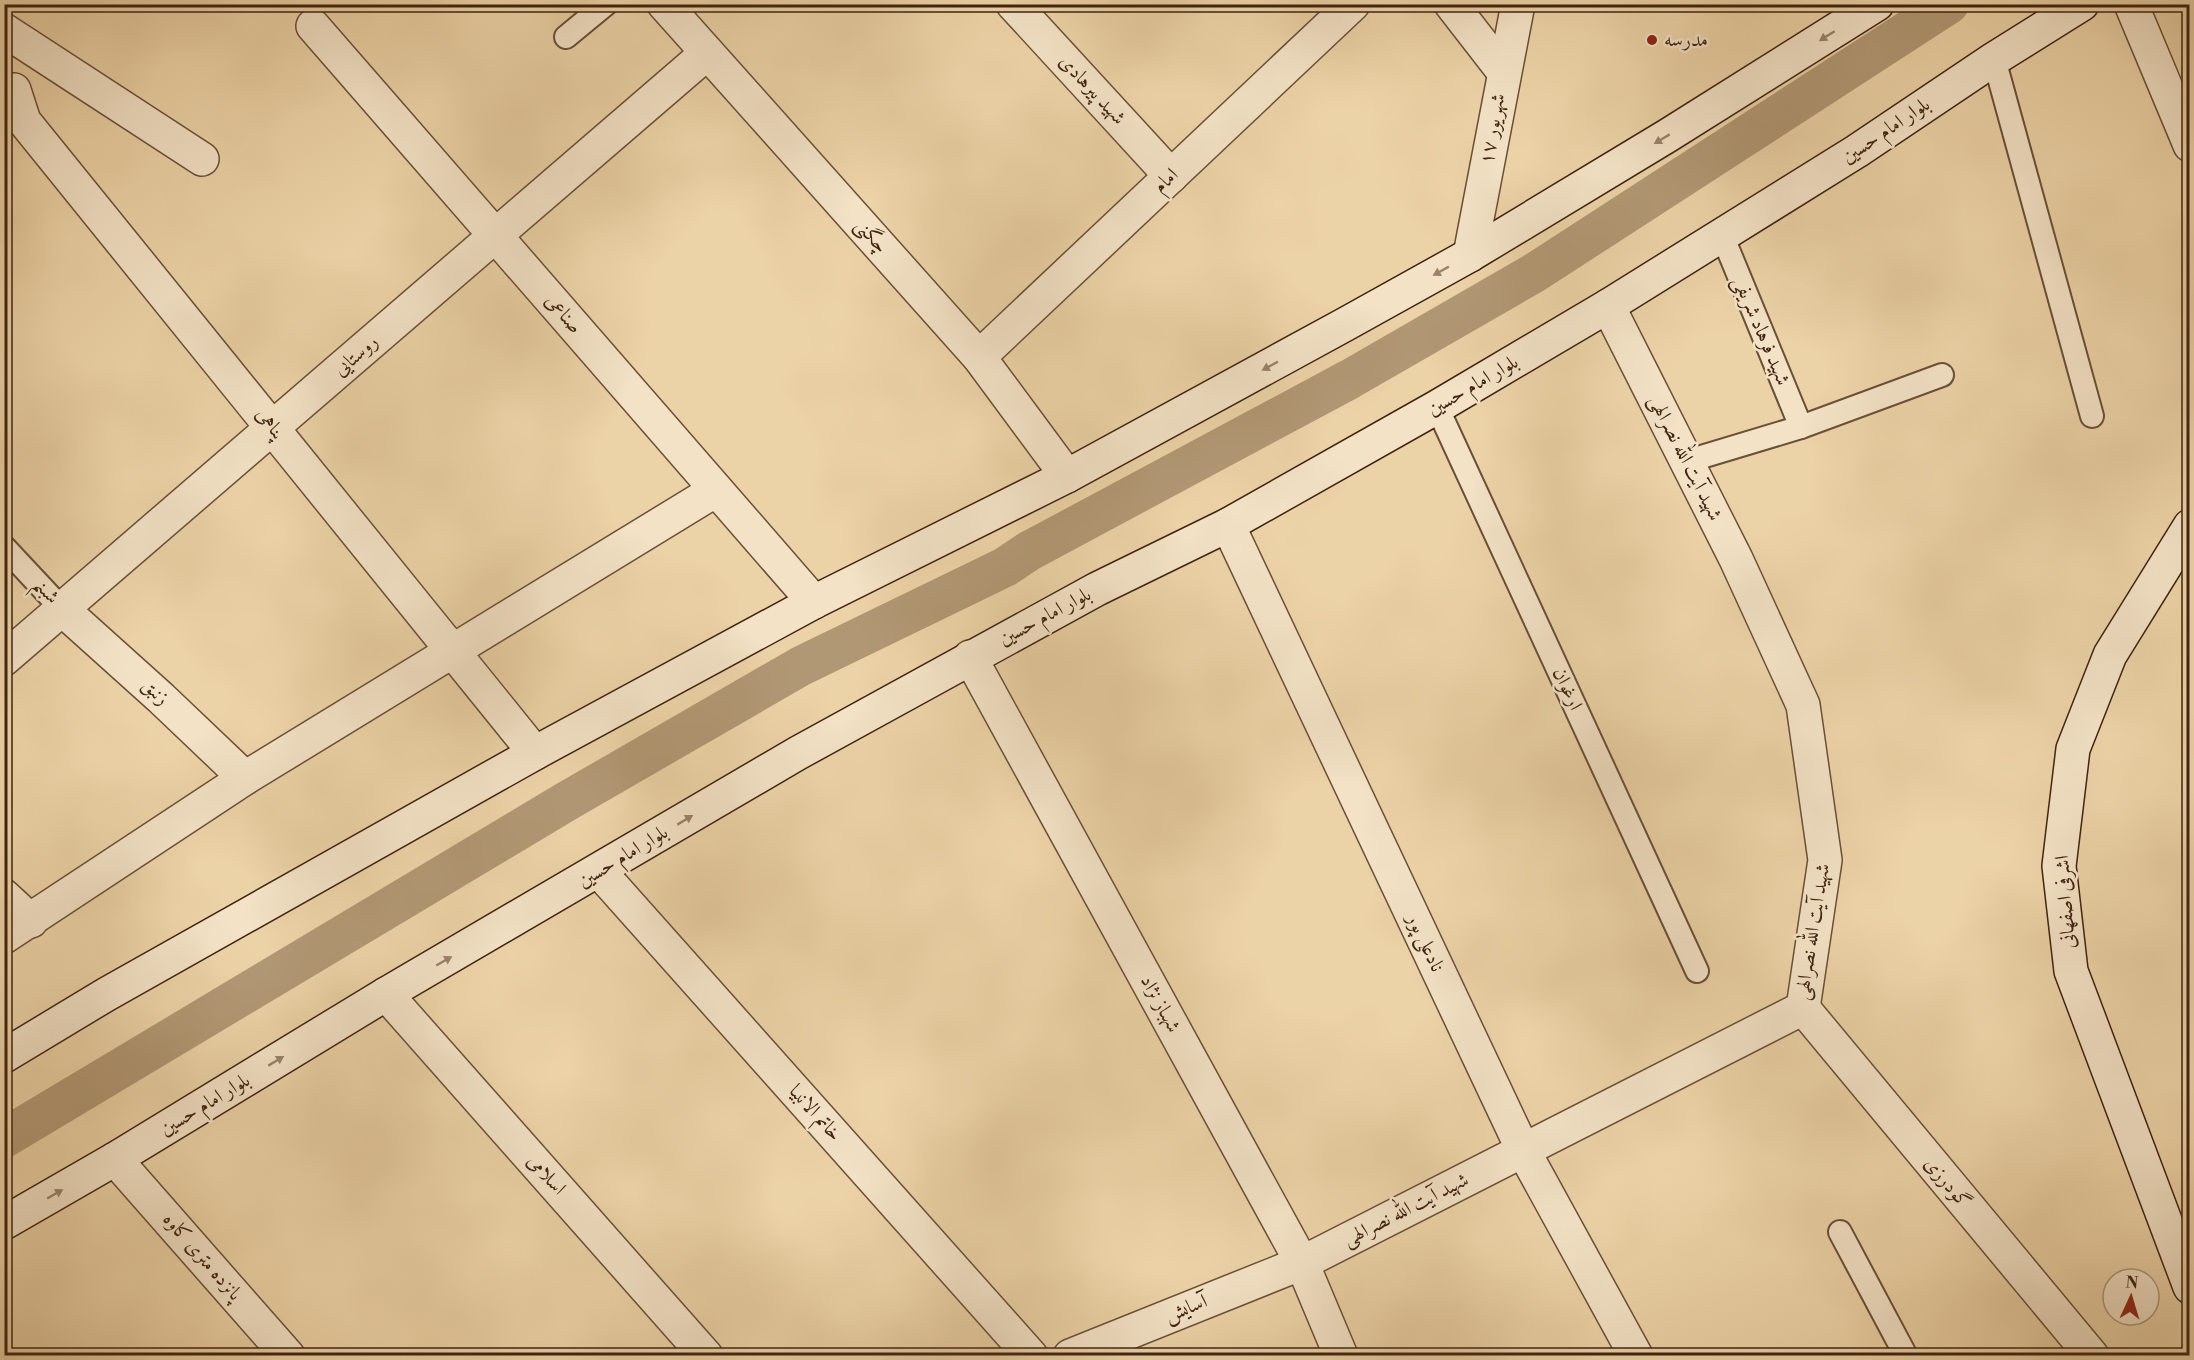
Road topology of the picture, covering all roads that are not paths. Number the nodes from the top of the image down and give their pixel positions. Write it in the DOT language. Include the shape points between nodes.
graph roads {
  1 [pos="606,4"];
  2 [pos="664,4"];
  3 [pos="1013,4"];
  4 [pos="1353,4"];
  5 [pos="1451,4"];
  6 [pos="1518,4"];
  7 [pos="1877,4"];
  8 [pos="2082,4"];
  9 [pos="2131,4"];
  10 [pos="313,26"];
  11 [pos="4,30"];
  12 [pos="566,37"];
  13 [pos="36,52"];
  14 [pos="708,53"];
  15 [pos="1994,59"];
  16 [pos="1503,71"];
  17 [pos="9,98"];
  18 [pos="2190,145"];
  19 [pos="202,159"];
  20 [pos="1171,176"];
  21 [pos="1722,235"];
  22 [pos="495,236"];
  23 [pos="1470,255"];
  24 [pos="1608,306"];
  25 [pos="979,357"];
  26 [pos="1942,375"];
  27 [pos="1437,407"];
  28 [pos="2092,416"];
  29 [pos="1801,427"];
  30 [pos="273,428"];
  31 [pos="1688,461"];
  32 [pos="1067,476"];
  33 [pos="716,490"];
  34 [pos="1228,525"];
  35 [pos="2190,526"];
  36 [pos="4,547"];
  37 [pos="814,602"];
  38 [pos="62,609"];
  39 [pos="452,650"];
  40 [pos="970,657"];
  41 [pos="4,659"];
  42 [pos="535,753"];
  43 [pos="245,778"];
  44 [pos="599,871"];
  45 [pos="4,896"];
  46 [pos="18,929"];
  47 [pos="1697,971"];
  48 [pos="386,994"];
  49 [pos="1803,1008"];
  50 [pos="4,1056"];
  51 [pos="1523,1150"];
  52 [pos="115,1159"];
  53 [pos="4,1223"];
  54 [pos="1840,1232"];
  55 [pos="1302,1263"];
  56 [pos="2188,1278"];
  57 [pos="285,1354"];
  58 [pos="1078,1354"];
  59 [pos="706,1356"];
  60 [pos="1031,1356"];
  61 [pos="1341,1356"];
  62 [pos="1635,1356"];
  63 [pos="1906,1356"];
  64 [pos="2092,1356"];
  1 -- 12 [label="lane"];
  2 -- 14 [label="street, چگنی"];
  3 -- 20 [label="street, شهید پیرهادی"];
  4 -- 20 [label="street, امام"];
  5 -- 16 [label="street"];
  6 -- 16 [label="street, ۱۷ شهریور"];
  7 -- 23 [label="street, one-way"];
  8 -- 15 [label="street, بلوار امام حسین"];
  9 -- 18 [label="street"];
  10 -- 22 [label="street, صناعی"];
  11 -- 13 [label="street"];
  13 -- 17 [label="street"];
  13 -- 19 [label="street"];
  14 -- 22 [label="street, روستایی"];
  14 -- 25 [label="street, چگنی"];
  15 -- 21 [label="street, بلوار امام حسین"];
  15 -- 28 [label="lane"];
  16 -- 23 [label="street, ۱۷ شهریور"];
  17 -- 30 [label="street, پناهی"];
  20 -- 25 [label="street, امام"];
  21 -- 24 [label="street, بلوار امام حسین"];
  21 -- 29 [label="lane, شهید فرهاد شریفی"];
  22 -- 30 [label="street, روستایی"];
  22 -- 33 [label="street, صناعی"];
  23 -- 32 [label="street, one-way"];
  24 -- 27 [label="street, بلوار امام حسین"];
  24 -- 31 [label="street, شهید آیت الله نصرالهی"];
  25 -- 32 [label="street, چگنی"];
  26 -- 29 [label="lane"];
  27 -- 34 [label="street, بلوار امام حسین"];
  27 -- 47 [label="lane, ارغوان"];
  29 -- 31 [label="lane"];
  30 -- 38 [label="street, روستایی"];
  30 -- 39 [label="street, پناهی"];
  31 -- 49 [label="street, شهید آیت الله نصرالهی" via="1803,705 1825,860"];
  32 -- 37 [label="street"];
  33 -- 37 [label="street, صناعی"];
  33 -- 39 [label="street"];
  34 -- 40 [label="street, بلوار امام حسین"];
  34 -- 51 [label="street, نادعلی پور"];
  35 -- 56 [label="street, اشرفی اصفهانی" via="2110,655 2073,749 2059,866 2071,971"];
  36 -- 38 [label="lane, شبنم"];
  37 -- 42 [label="street"];
  38 -- 41 [label="street, روستایی"];
  38 -- 43 [label="street, زنبق"];
  39 -- 42 [label="street, پناهی"];
  39 -- 43 [label="street"];
  44 -- 40 [label="street, بلوار امام حسین, one-way"];
  40 -- 55 [label="street, شهباز نژاد"];
  42 -- 50 [label="street"];
  43 -- 46 [label="street"];
  48 -- 44 [label="street, بلوار امام حسین, one-way"];
  44 -- 60 [label="street, خاتم الانبیا"];
  45 -- 46 [label="street"];
  52 -- 48 [label="street, بلوار امام حسین, one-way"];
  48 -- 59 [label="street, اسلامی"];
  49 -- 51 [label="street, شهید آیت الله نصرالهی"];
  49 -- 64 [label="street, گودرزی"];
  51 -- 55 [label="street, شهید آیت الله نصرالهی"];
  51 -- 62 [label="street, نادعلی پور"];
  53 -- 52 [label="street, بلوار امام حسین, one-way"];
  52 -- 57 [label="street, پانزده متری کاوه"];
  54 -- 63 [label="lane"];
  55 -- 58 [label="street, آسایش"];
  55 -- 61 [label="street, شهباز نژاد"];
}
